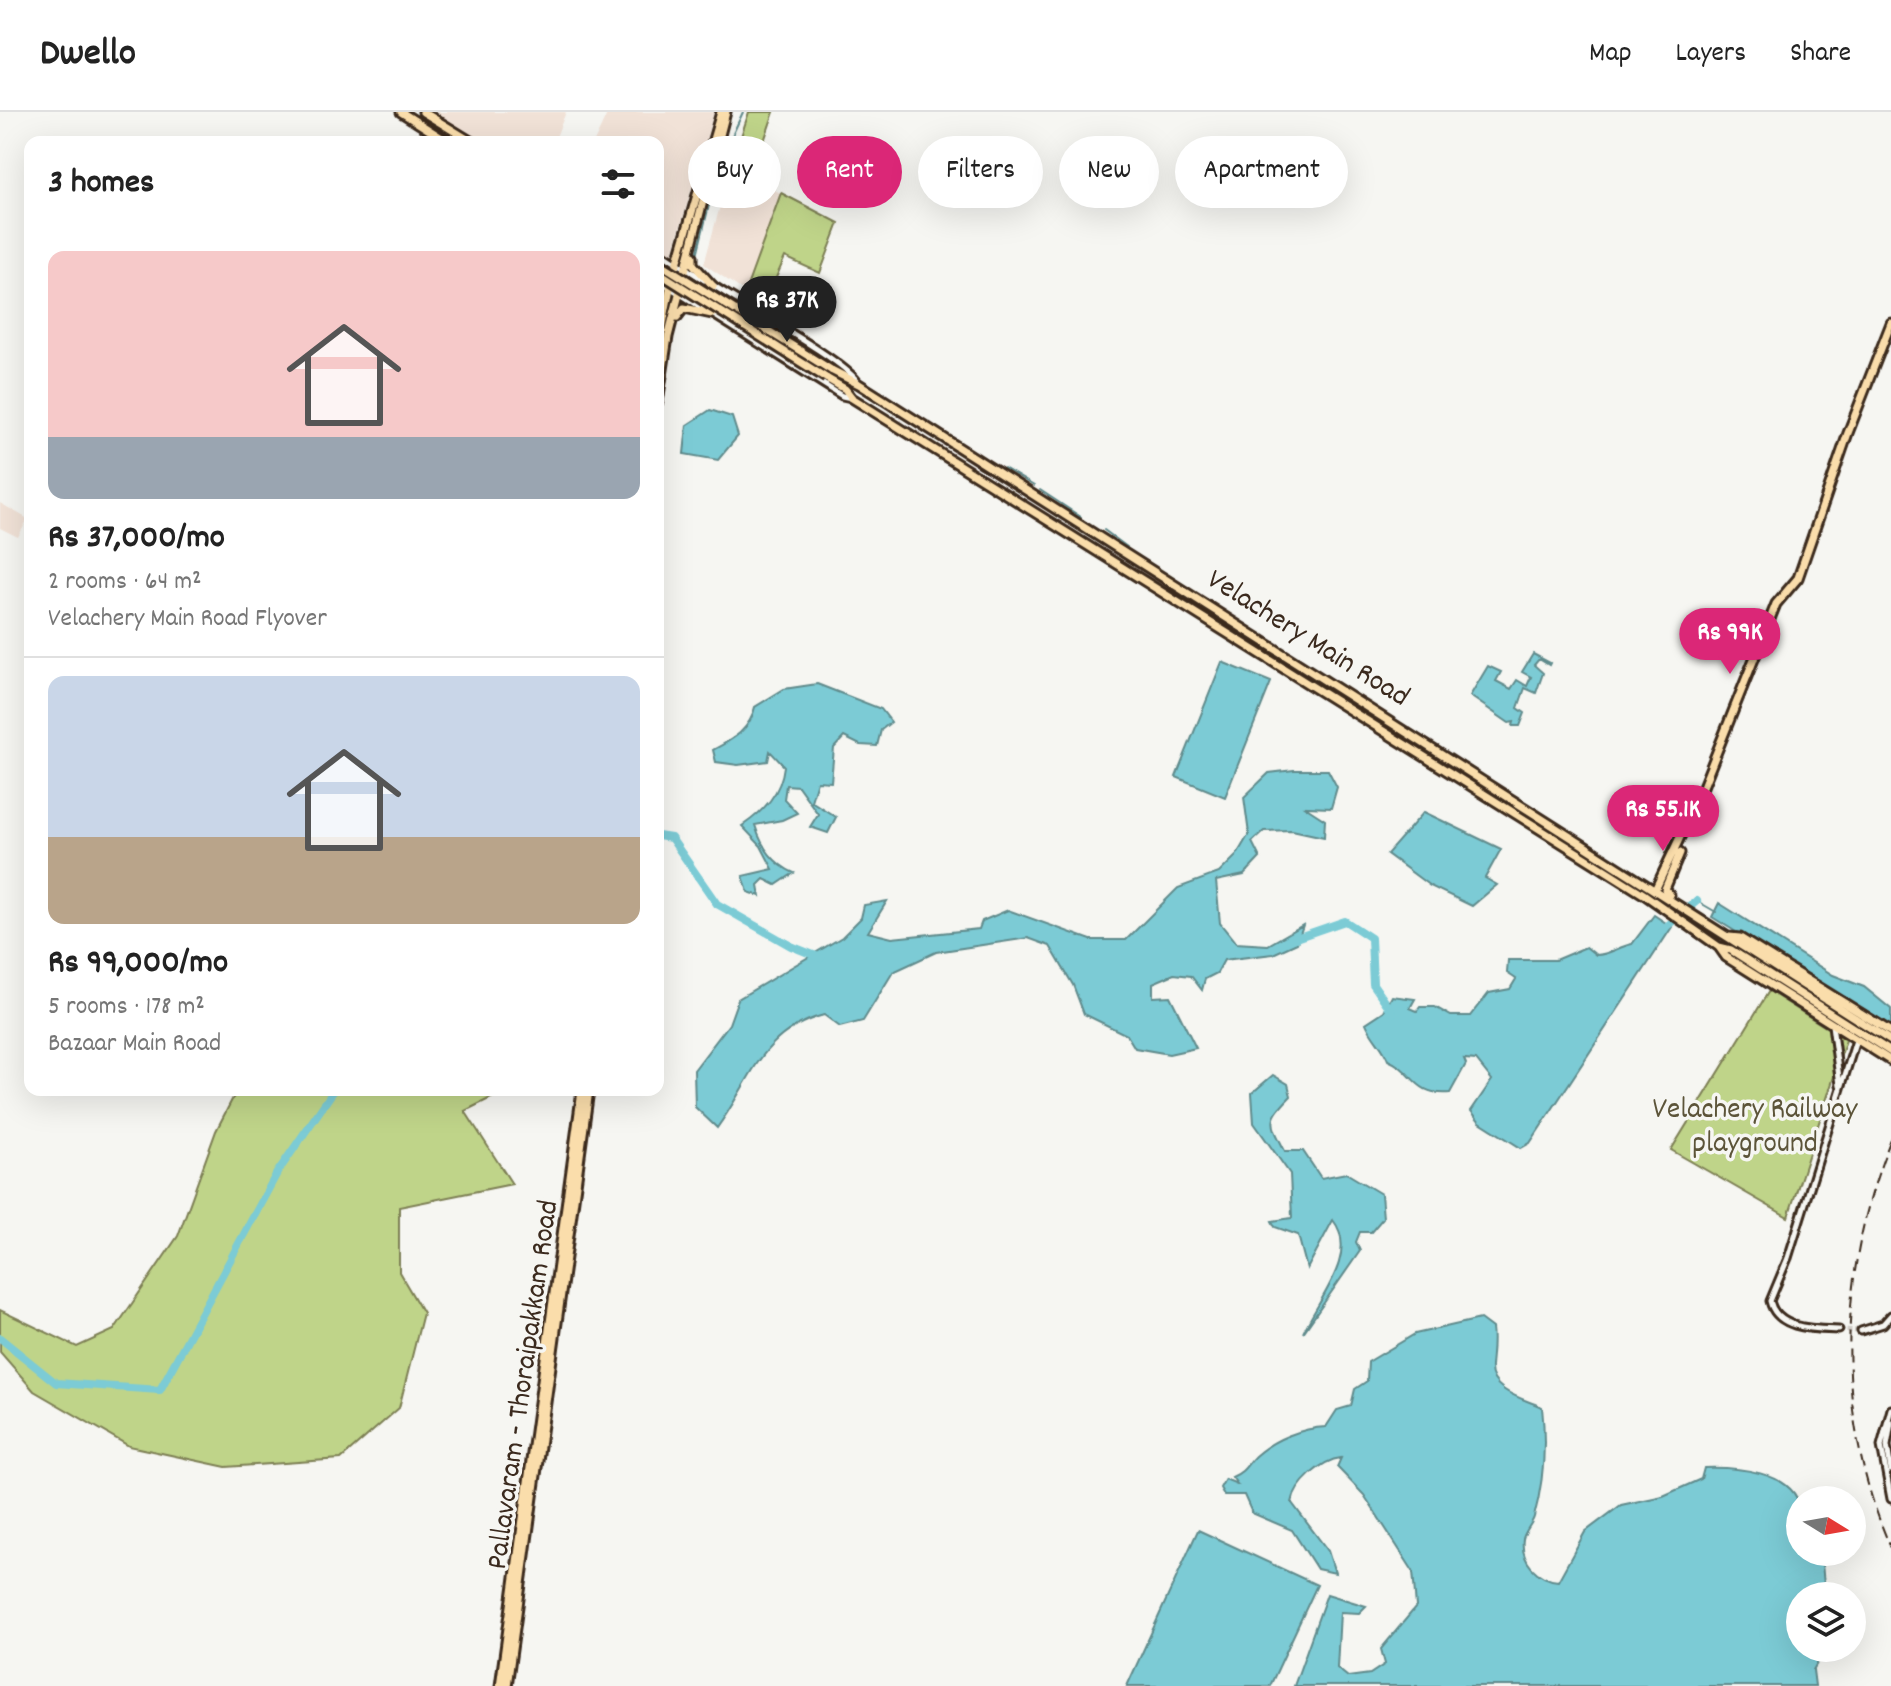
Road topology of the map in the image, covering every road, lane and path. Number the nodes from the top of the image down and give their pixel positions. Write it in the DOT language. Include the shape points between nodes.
graph roads {
  1 [pos="401,112"];
  2 [pos="423,112"];
  3 [pos="723,112"];
  4 [pos="439,136"];
  5 [pos="462,136"];
  6 [pos="700,211"];
  7 [pos="664,254"];
  8 [pos="678,262"];
  9 [pos="664,266"];
  10 [pos="687,269"];
  11 [pos="664,276"];
  12 [pos="664,284"];
  13 [pos="713,286"];
  14 [pos="670,288"];
  15 [pos="679,294"];
  16 [pos="712,314"];
  17 [pos="1891,317"];
  18 [pos="1891,323"];
  19 [pos="667,337"];
  20 [pos="664,351"];
  21 [pos="828,374"];
  22 [pos="859,384"];
  23 [pos="852,398"];
  24 [pos="928,430"];
  25 [pos="921,441"];
  26 [pos="1789,589"];
  27 [pos="1385,718"];
  28 [pos="1378,728"];
  29 [pos="1698,799"];
  30 [pos="1655,890"];
  31 [pos="1668,898"];
  32 [pos="1729,937"];
  33 [pos="1719,947"];
  34 [pos="1733,948"];
  35 [pos="1832,1025"];
  36 [pos="1891,1032"];
  37 [pos="1856,1040"];
  38 [pos="1891,1041"];
  39 [pos="1891,1052"];
  40 [pos="1891,1061"];
  41 [pos="1840,1090"];
  42 [pos="582,1096"];
  43 [pos="588,1096"];
  44 [pos="579,1141"];
  45 [pos="1891,1315"];
  46 [pos="1839,1330"];
  47 [pos="1861,1331"];
  48 [pos="544,1398"];
  49 [pos="1891,1409"];
  50 [pos="1891,1423"];
  51 [pos="1891,1470"];
  52 [pos="1891,1499"];
  53 [pos="500,1686"];
  54 [pos="507,1686"];
  1 -- 4 [label="main road"];
  2 -- 5 [label="main road"];
  3 -- 6 [label="main road"];
  3 -- 8 [label="main road"];
  6 -- 10 [label="main road"];
  6 -- 13 [label="main road" via="693,264"];
  7 -- 8 [label="street"];
  8 -- 10 [label="street"];
  8 -- 14 [label="main road"];
  9 -- 21 [label="main road, bridge"];
  10 -- 13 [label="street"];
  10 -- 15 [label="main road"];
  11 -- 21 [label="main road, bridge"];
  12 -- 14 [label="street"];
  13 -- 22 [label="street" via="836,362"];
  14 -- 15 [label="street"];
  14 -- 19 [label="main road"];
  15 -- 16 [label="street"];
  15 -- 19 [label="main road"];
  16 -- 19 [label="main road" via="684,308"];
  16 -- 23 [label="street"];
  17 -- 26 [label="main road" via="1849,415"];
  18 -- 26 [label="main road" via="1801,571"];
  19 -- 20 [label="main road"];
  21 -- 22 [label="main road, Velachery Main Road"];
  21 -- 23 [label="main road, Velachery Main Road"];
  22 -- 24 [label="main road, Velachery Main Road"];
  23 -- 25 [label="main road, Velachery Main Road"];
  24 -- 25 [label="main road"];
  24 -- 27 [label="main road, Velachery Main Road"];
  25 -- 28 [label="main road, Velachery Main Road"];
  26 -- 29 [label="main road" via="1764,630"];
  27 -- 28 [label="main road"];
  27 -- 30 [label="main road, Velachery Main Road"];
  28 -- 33 [label="main road, Velachery Main Road"];
  29 -- 30 [label="main road"];
  29 -- 31 [label="main road" via="1699,808 1665,889"];
  30 -- 31 [label="main road, Velachery Main Road"];
  31 -- 32 [label="main road, Velachery Main Road"];
  32 -- 34 [label="main road"];
  32 -- 36 [label="main road" via="1740,938"];
  33 -- 34 [label="main road"];
  33 -- 35 [label="main road, Velachery Main Road" via="1726,957"];
  34 -- 38 [label="main road"];
  34 -- 39 [label="main road"];
  35 -- 37 [label="main road, Velachery Main Road"];
  35 -- 41 [label="street"];
  37 -- 40 [label="main road, Velachery Main Road"];
  37 -- 41 [label="street"];
  41 -- 46 [label="street" via="1770,1301 1799,1328"];
  42 -- 44 [label="main road, Pallavaram - Thoraipakkam Road"];
  43 -- 44 [label="main road, Pallavaram - Thoraipakkam Road"];
  44 -- 48 [label="main road, Pallavaram - Thoraipakkam Road"];
  45 -- 47 [label="street" via="1883,1324"];
  48 -- 53 [label="main road, Pallavaram - Thoraipakkam Road"];
  48 -- 54 [label="main road, Pallavaram - Thoraipakkam Road"];
  49 -- 52 [label="street" via="1881,1446"];
  50 -- 51 [label="street"];
}
